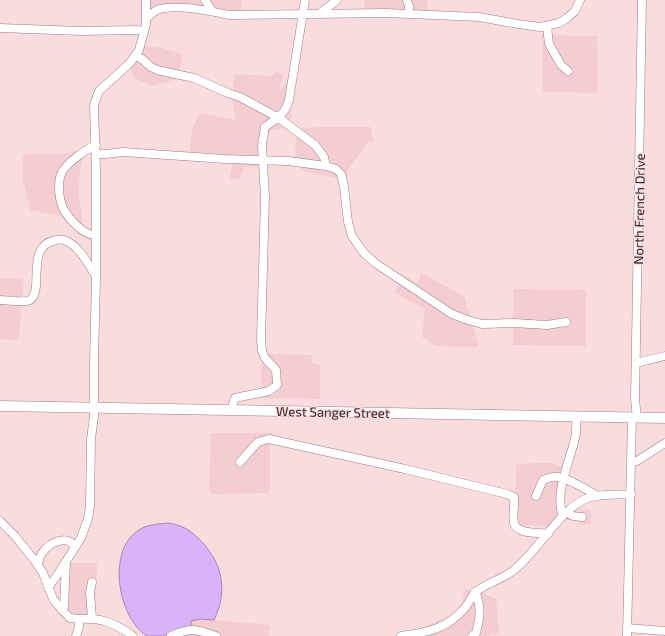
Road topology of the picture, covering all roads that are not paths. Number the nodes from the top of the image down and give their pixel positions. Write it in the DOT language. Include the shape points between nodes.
graph roads {
  1 [pos="146,0"];
  2 [pos="205,0"];
  3 [pos="305,0"];
  4 [pos="337,0"];
  5 [pos="407,0"];
  6 [pos="580,0"];
  7 [pos="642,0"];
  8 [pos="212,11"];
  9 [pos="303,14"];
  10 [pos="319,14"];
  11 [pos="409,14"];
  12 [pos="147,18"];
  13 [pos="547,26"];
  14 [pos="0,28"];
  15 [pos="144,32"];
  16 [pos="134,56"];
  17 [pos="568,71"];
  18 [pos="279,118"];
  19 [pos="96,145"];
  20 [pos="96,154"];
  21 [pos="262,161"];
  22 [pos="326,166"];
  23 [pos="95,234"];
  24 [pos="96,276"];
  25 [pos="0,300"];
  26 [pos="566,322"];
  27 [pos="665,356"];
  28 [pos="636,363"];
  29 [pos="0,406"];
  30 [pos="94,408"];
  31 [pos="231,410"];
  32 [pos="576,416"];
  33 [pos="635,418"];
  34 [pos="665,418"];
  35 [pos="665,443"];
  36 [pos="240,462"];
  37 [pos="631,462"];
  38 [pos="564,479"];
  39 [pos="631,494"];
  40 [pos="536,496"];
  41 [pos="597,496"];
  42 [pos="565,514"];
  43 [pos="582,517"];
  44 [pos="0,521"];
  45 [pos="548,534"];
  46 [pos="75,547"];
  47 [pos="66,562"];
  48 [pos="38,564"];
  49 [pos="92,582"];
  50 [pos="48,588"];
  51 [pos="475,592"];
  52 [pos="62,610"];
  53 [pos="92,618"];
  54 [pos="79,619"];
  55 [pos="665,631"];
  56 [pos="627,632"];
  57 [pos="436,633"];
  58 [pos="76,636"];
  59 [pos="133,636"];
  60 [pos="171,636"];
  61 [pos="216,636"];
  62 [pos="402,636"];
  63 [pos="472,636"];
  1 -- 12 [label="street"];
  2 -- 8 [label="street"];
  3 -- 9 [label="street"];
  4 -- 10 [label="street"];
  5 -- 11 [label="street"];
  6 -- 13 [label="street" via="575,11 567,18"];
  7 -- 28 [label="street, North French Drive"];
  8 -- 9 [label="street" via="229,15"];
  8 -- 12 [label="street" via="173,7 159,9"];
  9 -- 10 [label="street"];
  9 -- 18 [label="street" via="289,100"];
  10 -- 11 [label="street"];
  11 -- 13 [label="street" via="479,17"];
  12 -- 15 [label="street"];
  13 -- 17 [label="street" via="549,44 561,65"];
  14 -- 15 [label="street"];
  15 -- 16 [label="street" via="139,50"];
  16 -- 18 [label="street" via="157,70 201,80"];
  16 -- 19 [label="street" via="130,63 99,91 95,99 93,111"];
  18 -- 21 [label="street" via="265,127"];
  18 -- 22 [label="street" via="315,145 324,157"];
  19 -- 20 [label="street"];
  19 -- 23 [label="street" via="86,150 62,172 60,182 60,195 70,217 84,231 90,235"];
  20 -- 21 [label="street" via="123,152"];
  20 -- 23 [label="street"];
  21 -- 22 [label="street" via="304,162"];
  21 -- 31 [label="street" via="265,198 261,340 265,358 276,370 277,385 269,391 235,398"];
  22 -- 26 [label="street" via="336,169 341,174 352,236 375,264 452,314 465,319 482,324 547,325"];
  23 -- 24 [label="street"];
  24 -- 25 [label="street" via="70,242 56,240 48,243 39,254 32,299 26,302"];
  24 -- 30 [label="street"];
  27 -- 28 [label="street"];
  28 -- 33 [label="street, North French Drive"];
  29 -- 30 [label="main road, West Sanger Street"];
  30 -- 31 [label="main road, West Sanger Street"];
  30 -- 46 [label="street" via="90,506 88,519"];
  31 -- 32 [label="main road, West Sanger Street"];
  32 -- 33 [label="main road, West Sanger Street"];
  32 -- 38 [label="street" via="576,437"];
  33 -- 34 [label="main road, West Sanger Street"];
  33 -- 37 [label="street, North French Drive"];
  35 -- 37 [label="street" via="637,461"];
  36 -- 45 [label="street" via="258,442 269,439 405,469 514,497 514,523 518,529"];
  37 -- 39 [label="street, North French Drive"];
  38 -- 40 [label="street" via="551,476 543,480"];
  38 -- 41 [label="street"];
  38 -- 42 [label="street" via="561,509"];
  39 -- 41 [label="street"];
  39 -- 56 [label="street, North French Drive"];
  41 -- 42 [label="street" via="582,500"];
  42 -- 43 [label="street"];
  42 -- 45 [label="street"];
  44 -- 48 [label="street"];
  45 -- 51 [label="street" via="517,568"];
  46 -- 47 [label="street"];
  46 -- 48 [label="street" via="69,541 56,542 44,551"];
  47 -- 50 [label="street"];
  47 -- 52 [label="street"];
  48 -- 50 [label="street"];
  49 -- 53 [label="street"];
  50 -- 52 [label="street"];
  51 -- 57 [label="street" via="465,608"];
  51 -- 63 [label="street" via="480,603 480,611 476,633"];
  52 -- 54 [label="street" via="70,618"];
  53 -- 54 [label="street"];
  53 -- 59 [label="street" via="116,625"];
  54 -- 58 [label="street"];
  55 -- 56 [label="street"];
  57 -- 62 [label="street"];
  60 -- 61 [label="street" via="194,629"];
}
